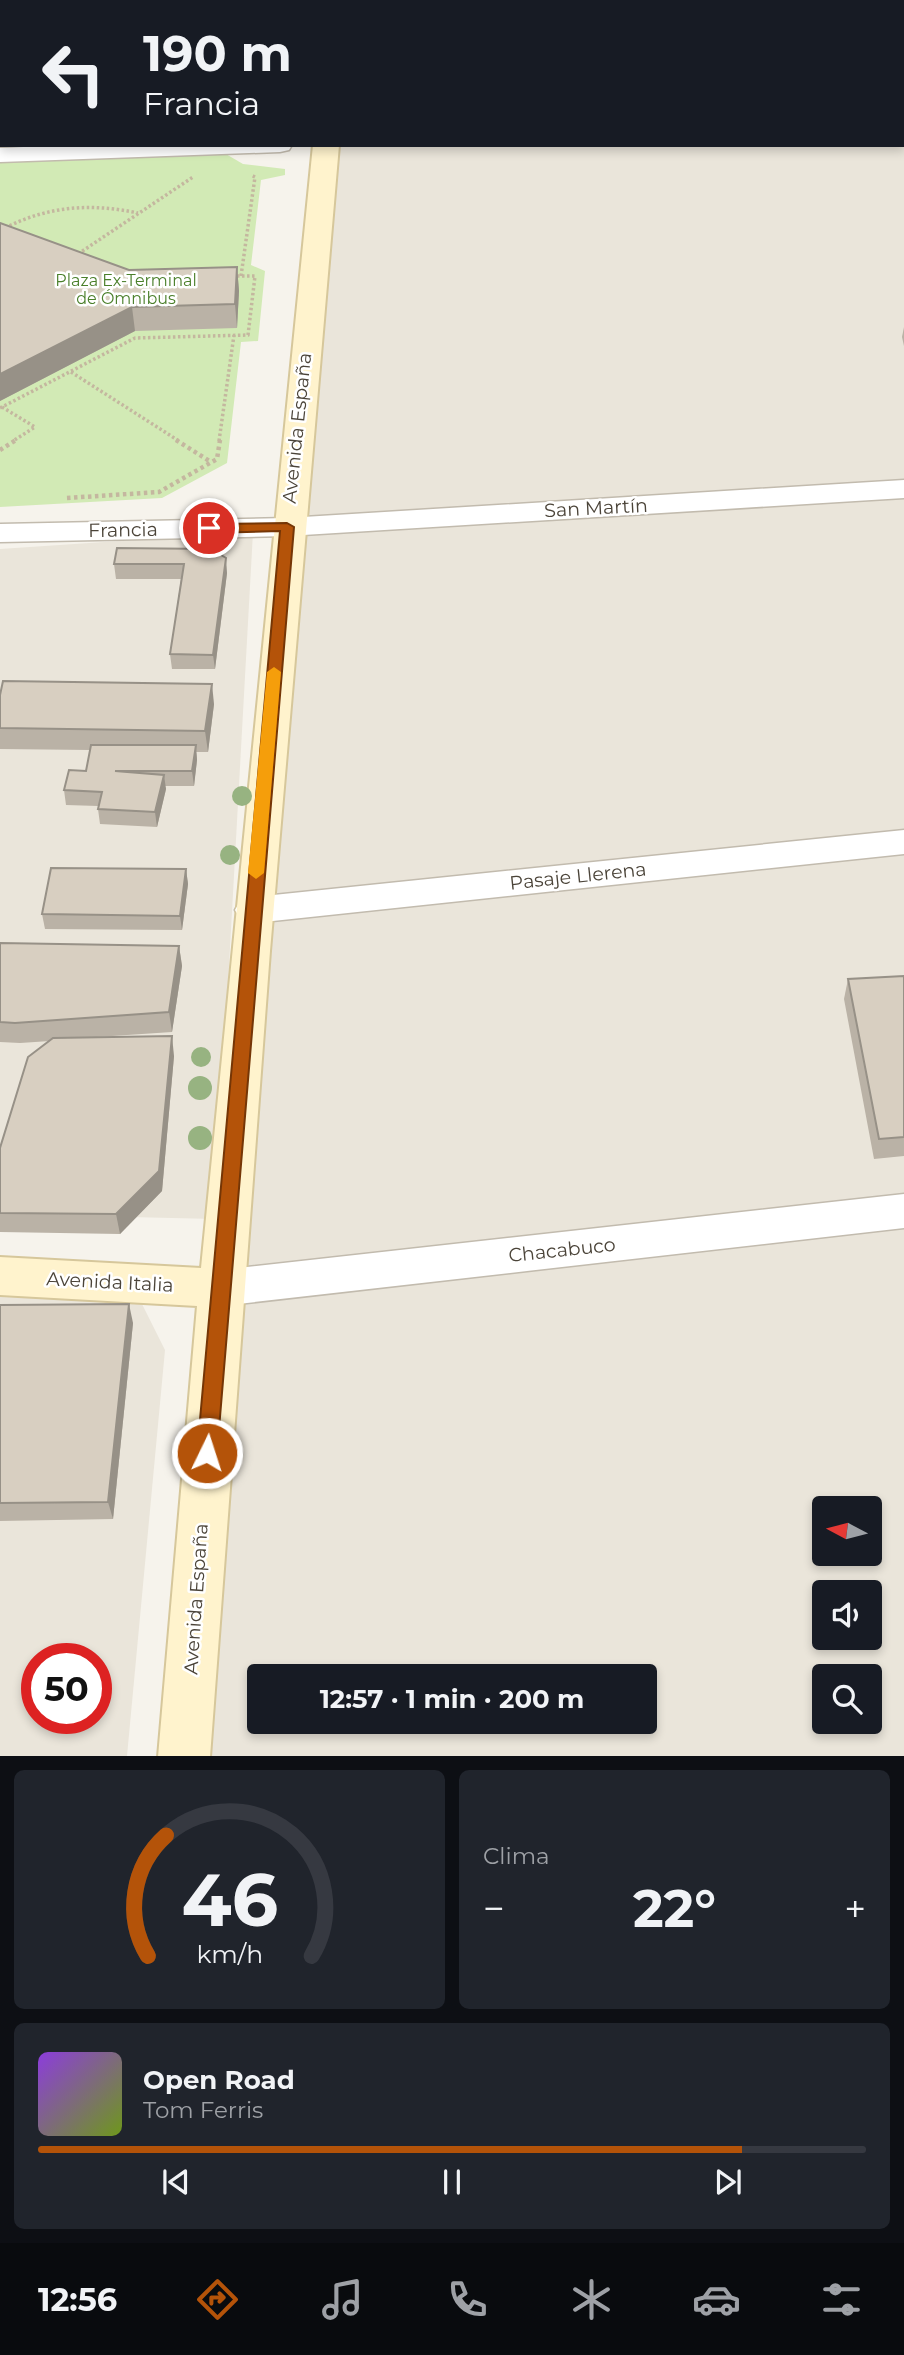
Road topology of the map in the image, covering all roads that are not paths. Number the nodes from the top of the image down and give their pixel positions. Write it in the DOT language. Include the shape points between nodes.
graph roads {
  1 [pos="224,147"];
  2 [pos="326,147"];
  3 [pos="0,155"];
  4 [pos="904,489"];
  5 [pos="287,527"];
  6 [pos="0,533"];
  7 [pos="904,842"];
  8 [pos="253,910"];
  9 [pos="904,1211"];
  10 [pos="0,1276"];
  11 [pos="220,1288"];
  12 [pos="184,1756"];
  1 -- 3 [label="street"];
  2 -- 5 [label="main road, Avenida España"];
  4 -- 5 [label="street, San Martín"];
  5 -- 6 [label="street, Francia"];
  5 -- 8 [label="main road, Avenida España"];
  7 -- 8 [label="street, Pasaje Llerena"];
  8 -- 11 [label="main road, Avenida España"];
  9 -- 11 [label="street, Chacabuco"];
  10 -- 11 [label="main road, Avenida Italia"];
  11 -- 12 [label="main road, Avenida España"];
}
